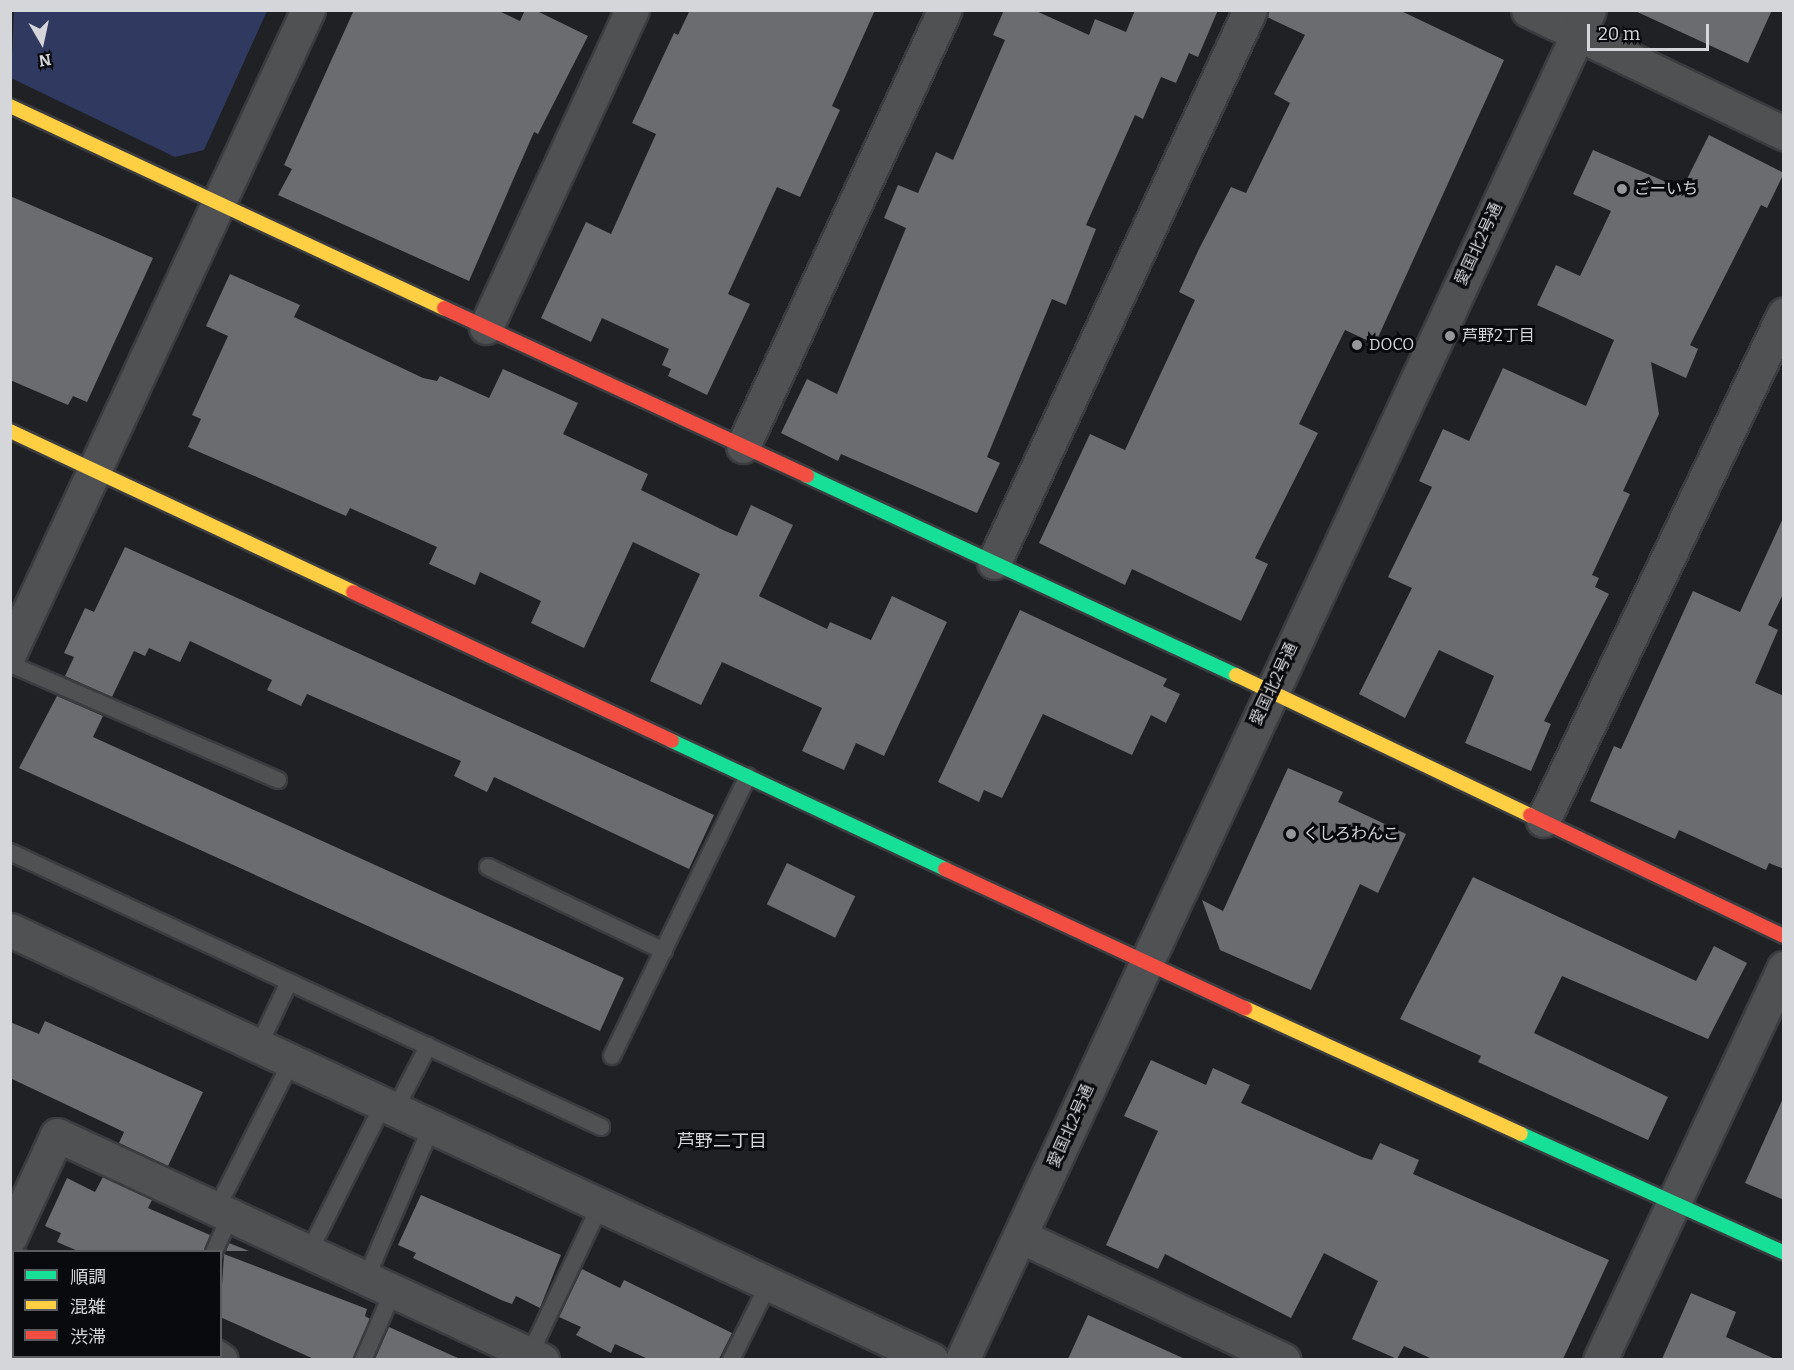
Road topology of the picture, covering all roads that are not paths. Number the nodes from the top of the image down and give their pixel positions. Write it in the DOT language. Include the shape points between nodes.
graph roads {
  1 [pos="308,10"];
  2 [pos="632,10"];
  3 [pos="944,10"];
  4 [pos="1250,10"];
  5 [pos="1528,10"];
  6 [pos="1583,22"];
  7 [pos="10,106"];
  8 [pos="1784,133"];
  9 [pos="218,204"];
  10 [pos="1784,314"];
  11 [pos="486,327"];
  12 [pos="10,431"];
  13 [pos="744,446"];
  14 [pos="95,470"];
  15 [pos="994,562"];
  16 [pos="10,652"];
  17 [pos="10,664"];
  18 [pos="1270,691"];
  19 [pos="748,776"];
  20 [pos="278,780"];
  21 [pos="1543,820"];
  22 [pos="10,852"];
  23 [pos="488,867"];
  24 [pos="10,930"];
  25 [pos="1784,936"];
  26 [pos="664,951"];
  27 [pos="1143,962"];
  28 [pos="1784,968"];
  29 [pos="289,982"];
  30 [pos="259,1045"];
  31 [pos="428,1046"];
  32 [pos="612,1056"];
  33 [pos="292,1060"];
  34 [pos="390,1106"];
  35 [pos="432,1126"];
  36 [pos="601,1127"];
  37 [pos="1672,1202"];
  38 [pos="601,1204"];
  39 [pos="224,1211"];
  40 [pos="10,1237"];
  41 [pos="1022,1237"];
  42 [pos="214,1250"];
  43 [pos="310,1250"];
  44 [pos="1784,1253"];
  45 [pos="381,1283"];
  46 [pos="769,1283"];
  47 [pos="536,1357"];
  48 [pos="363,1359"];
  49 [pos="731,1359"];
  50 [pos="932,1359"];
  51 [pos="962,1359"];
  52 [pos="1284,1359"];
  53 [pos="1600,1359"];
  1 -- 9 [label="street"];
  2 -- 11 [label="street"];
  3 -- 13 [label="street"];
  4 -- 15 [label="street"];
  5 -- 6 [label="street"];
  6 -- 8 [label="street"];
  6 -- 18 [label="street, 愛国北2号通"];
  7 -- 9 [label="street"];
  9 -- 11 [label="street"];
  9 -- 14 [label="street"];
  10 -- 21 [label="street"];
  11 -- 13 [label="street"];
  12 -- 14 [label="street"];
  13 -- 15 [label="street"];
  14 -- 16 [label="street"];
  14 -- 19 [label="street"];
  15 -- 18 [label="street"];
  17 -- 20 [label="lane"];
  18 -- 21 [label="street"];
  18 -- 27 [label="street, 愛国北2号通"];
  19 -- 26 [label="lane"];
  19 -- 27 [label="street"];
  21 -- 25 [label="street"];
  22 -- 29 [label="lane"];
  23 -- 26 [label="lane"];
  24 -- 30 [label="street"];
  26 -- 32 [label="lane"];
  27 -- 37 [label="street"];
  27 -- 41 [label="street, 愛国北2号通"];
  28 -- 37 [label="street"];
  29 -- 30 [label="lane"];
  29 -- 31 [label="lane"];
  30 -- 33 [label="street"];
  31 -- 34 [label="lane"];
  31 -- 36 [label="lane"];
  33 -- 34 [label="street"];
  33 -- 39 [label="lane"];
  34 -- 35 [label="street"];
  34 -- 43 [label="lane"];
  35 -- 38 [label="street"];
  35 -- 45 [label="lane"];
  37 -- 44 [label="street"];
  37 -- 53 [label="street"];
  38 -- 46 [label="street"];
  38 -- 47 [label="lane"];
  39 -- 40 [label="street" via="57,1135"];
  39 -- 42 [label="lane"];
  39 -- 43 [label="street"];
  41 -- 51 [label="street, 愛国北2号通"];
  41 -- 52 [label="street"];
  43 -- 45 [label="street"];
  45 -- 47 [label="street"];
  45 -- 48 [label="lane"];
  46 -- 49 [label="lane"];
  46 -- 50 [label="street"];
}
